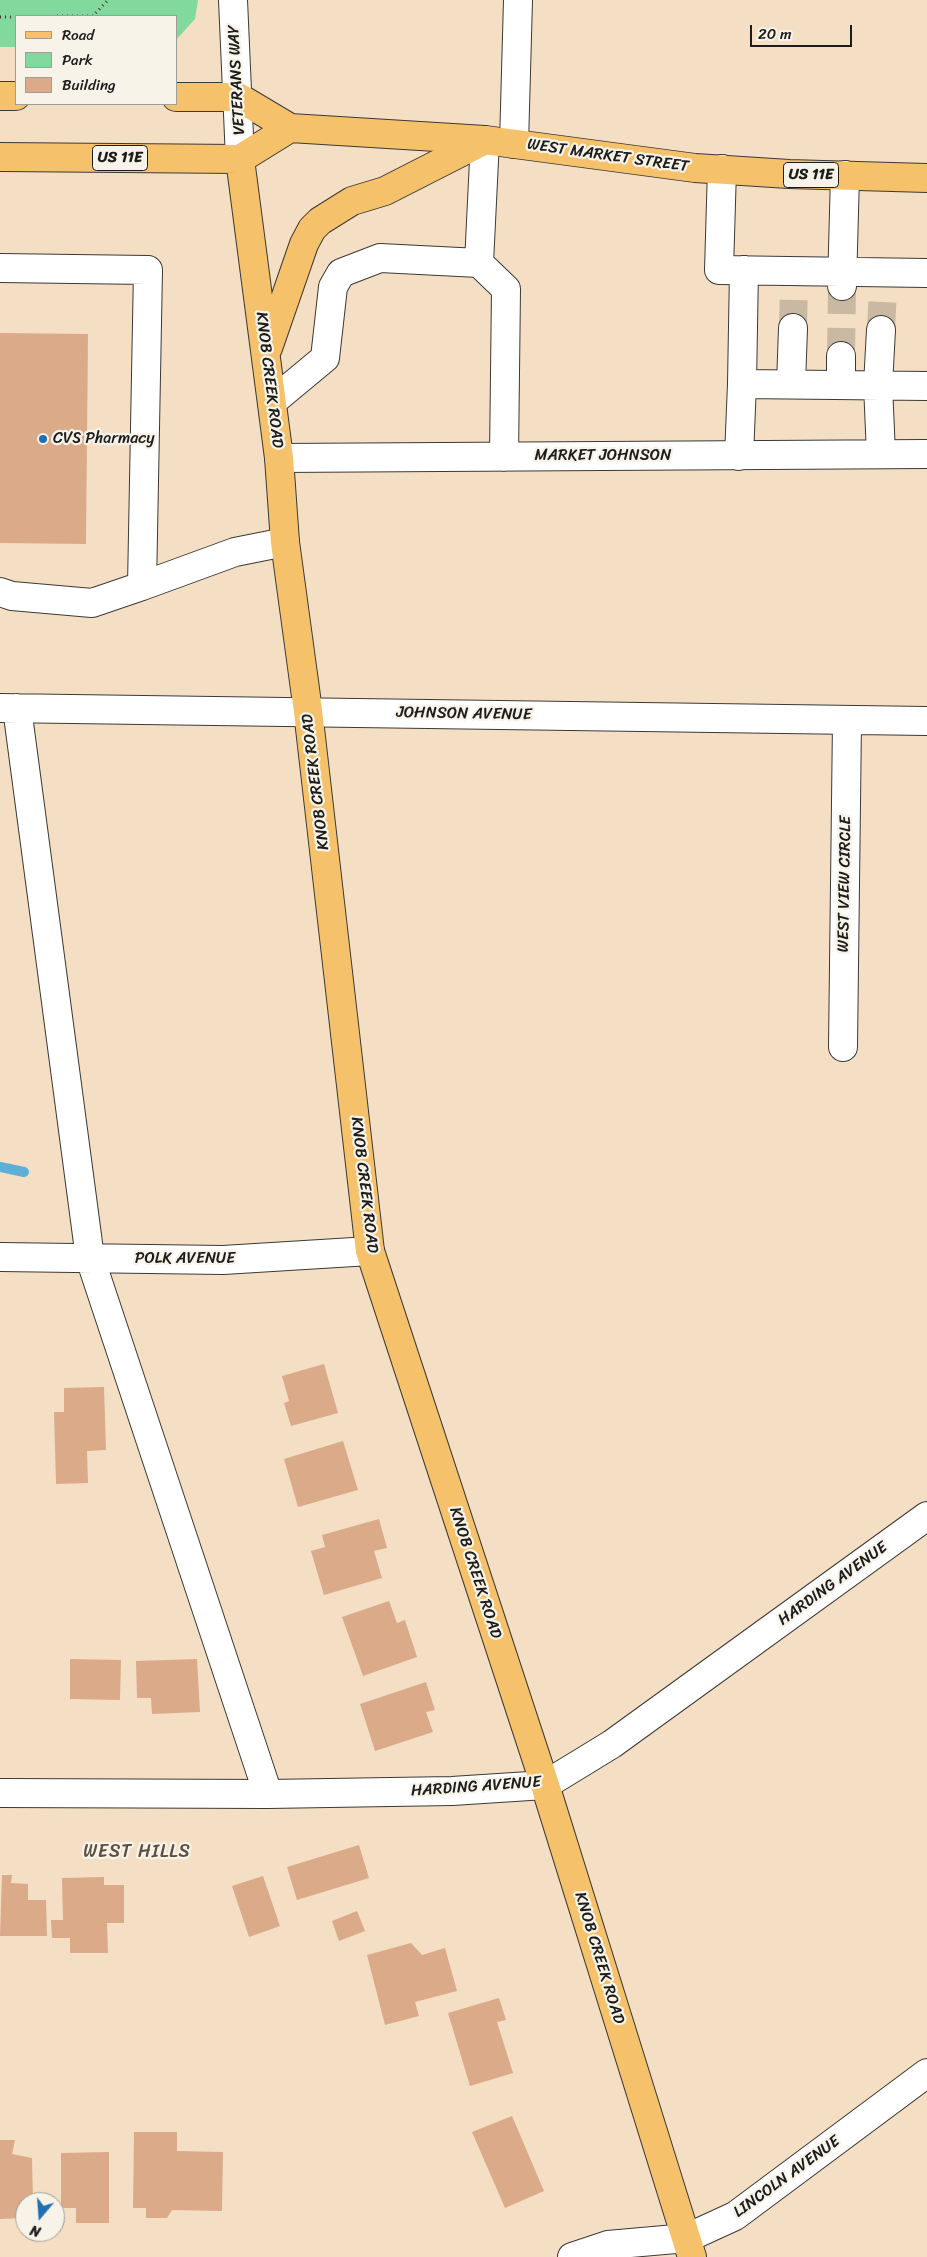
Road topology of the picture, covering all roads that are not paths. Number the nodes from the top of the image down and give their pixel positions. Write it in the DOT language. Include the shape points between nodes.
graph roads {
  1 [pos="233,0"];
  2 [pos="518,0"];
  3 [pos="0,96"];
  4 [pos="15,96"];
  5 [pos="238,96"];
  6 [pos="178,97"];
  7 [pos="290,128"];
  8 [pos="485,140"];
  9 [pos="514,144"];
  10 [pos="0,157"];
  11 [pos="240,159"];
  12 [pos="722,169"];
  13 [pos="845,175"];
  14 [pos="927,178"];
  15 [pos="479,263"];
  16 [pos="0,268"];
  17 [pos="744,270"];
  18 [pos="927,273"];
  19 [pos="842,279"];
  20 [pos="793,328"];
  21 [pos="881,330"];
  22 [pos="266,354"];
  23 [pos="842,356"];
  24 [pos="742,384"];
  25 [pos="791,384"];
  26 [pos="841,384"];
  27 [pos="878,385"];
  28 [pos="927,386"];
  29 [pos="272,402"];
  30 [pos="881,454"];
  31 [pos="927,454"];
  32 [pos="739,456"];
  33 [pos="504,457"];
  34 [pos="279,458"];
  35 [pos="285,542"];
  36 [pos="142,586"];
  37 [pos="0,592"];
  38 [pos="9,708"];
  39 [pos="308,711"];
  40 [pos="848,721"];
  41 [pos="927,721"];
  42 [pos="843,1047"];
  43 [pos="370,1251"];
  44 [pos="0,1257"];
  45 [pos="90,1258"];
  46 [pos="927,1516"];
  47 [pos="545,1785"];
  48 [pos="0,1793"];
  49 [pos="268,1794"];
  50 [pos="927,2073"];
  51 [pos="690,2247"];
  52 [pos="572,2257"];
  1 -- 5 [label="street, VETERANS WAY"];
  2 -- 9 [label="street"];
  3 -- 4 [label="main road"];
  5 -- 6 [label="main road"];
  5 -- 7 [label="main road, WEST MARKET STREET / US 11E"];
  5 -- 11 [label="street, VETERANS WAY"];
  7 -- 8 [label="main road, WEST MARKET STREET / US 11E"];
  7 -- 11 [label="main road"];
  8 -- 9 [label="main road, WEST MARKET STREET / US 11E"];
  8 -- 15 [label="street"];
  8 -- 22 [label="main road" via="385,191 352,201 312,229"];
  9 -- 12 [label="main road, WEST MARKET STREET / US 11E"];
  10 -- 11 [label="main road, US 11E"];
  11 -- 22 [label="main road, KNOB CREEK ROAD"];
  12 -- 13 [label="main road, WEST MARKET STREET / US 11E"];
  12 -- 17 [label="street" via="719,270"];
  13 -- 14 [label="main road, WEST MARKET STREET / US 11E"];
  13 -- 19 [label="street"];
  15 -- 29 [label="street" via="380,258 341,274 333,287 325,358"];
  15 -- 33 [label="street" via="506,290"];
  16 -- 36 [label="street" via="148,270"];
  17 -- 19 [label="street" via="794,278"];
  17 -- 24 [label="street"];
  18 -- 19 [label="street" via="884,281"];
  20 -- 25 [label="street"];
  21 -- 27 [label="street"];
  22 -- 29 [label="main road, KNOB CREEK ROAD"];
  23 -- 26 [label="street"];
  24 -- 25 [label="street"];
  24 -- 32 [label="street"];
  25 -- 26 [label="street"];
  26 -- 27 [label="street"];
  27 -- 28 [label="street"];
  27 -- 30 [label="street"];
  29 -- 34 [label="main road, KNOB CREEK ROAD"];
  30 -- 31 [label="street, MARKET JOHNSON"];
  30 -- 32 [label="street, MARKET JOHNSON"];
  32 -- 33 [label="street, MARKET JOHNSON"];
  33 -- 34 [label="street, MARKET JOHNSON"];
  34 -- 35 [label="main road, KNOB CREEK ROAD"];
  35 -- 36 [label="street" via="235,552"];
  35 -- 39 [label="main road, KNOB CREEK ROAD"];
  36 -- 37 [label="street" via="92,603 12,596"];
  38 -- 39 [label="street, JOHNSON AVENUE"];
  38 -- 45 [label="street"];
  39 -- 40 [label="street, JOHNSON AVENUE"];
  39 -- 43 [label="main road, KNOB CREEK ROAD"];
  40 -- 41 [label="street, JOHNSON AVENUE"];
  40 -- 42 [label="street, WEST VIEW CIRCLE"];
  43 -- 45 [label="street, POLK AVENUE" via="223,1260"];
  43 -- 47 [label="main road, KNOB CREEK ROAD"];
  44 -- 45 [label="street, POLK AVENUE"];
  45 -- 49 [label="street"];
  46 -- 47 [label="street, HARDING AVENUE" via="612,1744"];
  47 -- 49 [label="street, HARDING AVENUE" via="452,1791"];
  47 -- 51 [label="main road, KNOB CREEK ROAD"];
  48 -- 49 [label="street, HARDING AVENUE"];
  50 -- 51 [label="street, LINCOLN AVENUE"];
  51 -- 52 [label="street, LINCOLN AVENUE" via="608,2245"];
}
